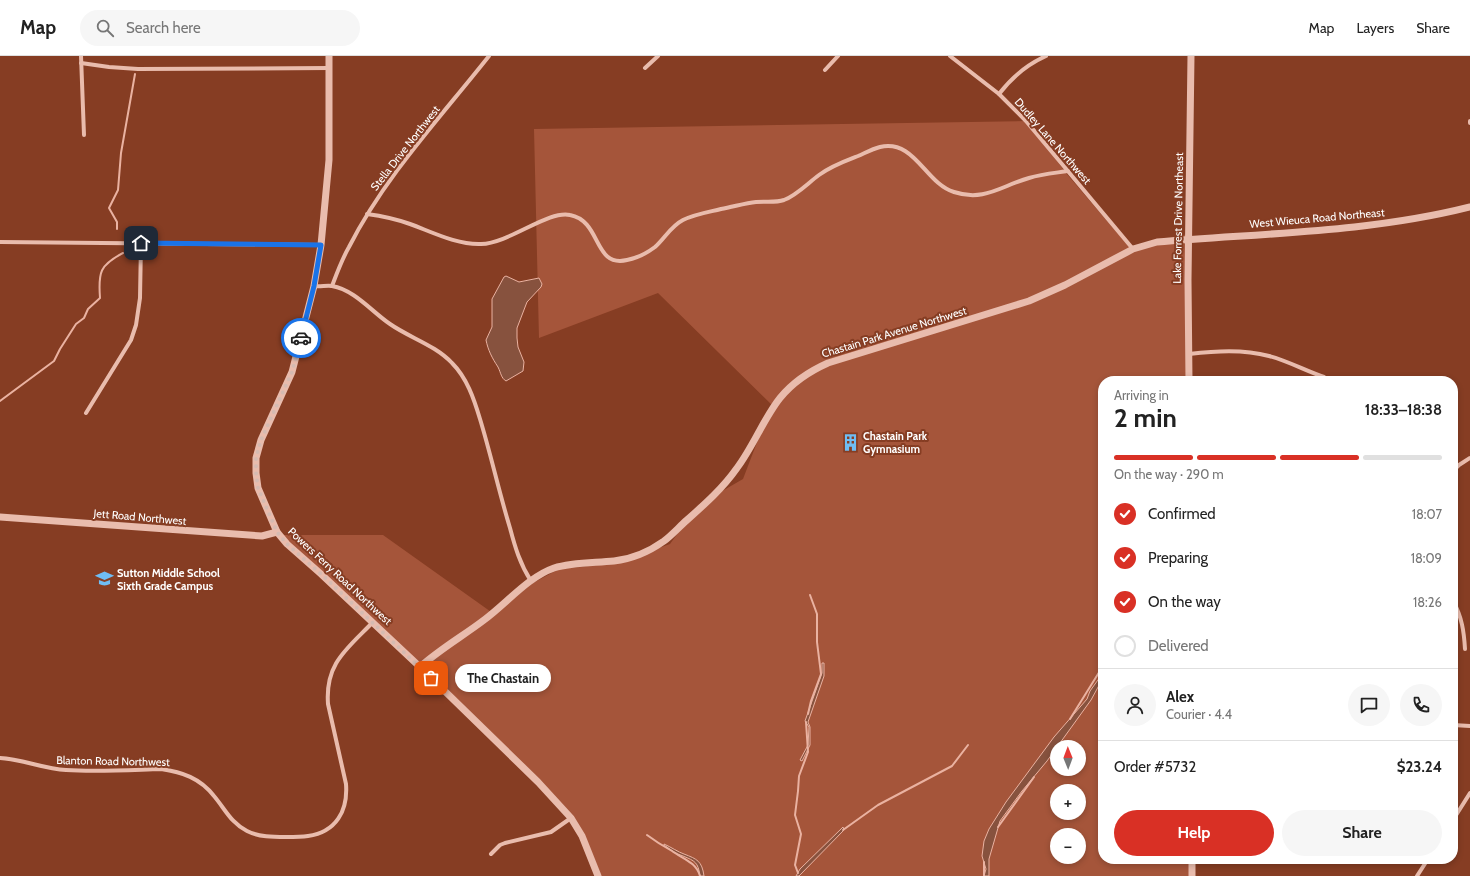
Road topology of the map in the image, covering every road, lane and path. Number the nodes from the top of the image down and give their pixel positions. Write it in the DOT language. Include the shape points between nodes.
graph roads {
  1 [pos="81,56"];
  2 [pos="330,56"];
  3 [pos="489,56"];
  4 [pos="658,56"];
  5 [pos="838,56"];
  6 [pos="950,56"];
  7 [pos="1046,56"];
  8 [pos="1191,56"];
  9 [pos="81,63"];
  10 [pos="330,68"];
  11 [pos="645,68"];
  12 [pos="826,70"];
  13 [pos="999,94"];
  14 [pos="84,134"];
  15 [pos="1068,171"];
  16 [pos="1470,207"];
  17 [pos="367,214"];
  18 [pos="1189,239"];
  19 [pos="0,242"];
  20 [pos="141,243"];
  21 [pos="321,245"];
  22 [pos="1133,249"];
  23 [pos="314,286"];
  24 [pos="332,286"];
  25 [pos="1188,354"];
  26 [pos="1189,376"];
  27 [pos="1321,376"];
  28 [pos="86,413"];
  29 [pos="1470,458"];
  30 [pos="1458,466"];
  31 [pos="0,517"];
  32 [pos="277,532"];
  33 [pos="531,581"];
  34 [pos="1458,613"];
  35 [pos="373,622"];
  36 [pos="1465,649"];
  37 [pos="420,667"];
  38 [pos="1458,725"];
  39 [pos="1470,726"];
  40 [pos="0,758"];
  41 [pos="1470,792"];
  42 [pos="1458,812"];
  43 [pos="571,818"];
  44 [pos="491,854"];
  45 [pos="1192,864"];
  46 [pos="1425,864"];
  47 [pos="598,876"];
  48 [pos="1192,876"];
  49 [pos="1417,876"];
  1 -- 9 [label="street"];
  2 -- 10 [label="street, Powers Ferry Road Northwest"];
  3 -- 17 [label="street, Stella Drive Northwest" via="409,153"];
  4 -- 11 [label="street"];
  5 -- 12 [label="street"];
  6 -- 13 [label="street, Dudley Lane Northwest"];
  7 -- 13 [label="street" via="1020,71"];
  8 -- 18 [label="street, Lake Forrest Drive Northeast"];
  9 -- 10 [label="street" via="138,69"];
  9 -- 14 [label="street"];
  10 -- 21 [label="street, Powers Ferry Road Northwest" via="329,160"];
  13 -- 15 [label="street, Dudley Lane Northwest" via="1026,121"];
  15 -- 17 [label="street" via="1030,178 987,194 966,195 952,192 939,184 906,151 894,146 880,147 829,168 784,200 751,203 686,218 674,226 649,251 621,261 604,255 588,225 580,218 570,215 555,216 502,240 480,244 450,239 398,220"];
  15 -- 22 [label="street, Dudley Lane Northwest"];
  16 -- 18 [label="street, West Wieuca Road Northeast" via="1373,226"];
  17 -- 24 [label="street, Stella Drive Northwest" via="348,248"];
  18 -- 22 [label="street, Chastain Park Avenue Northwest" via="1157,242"];
  18 -- 25 [label="street, Lake Forrest Drive Northeast"];
  19 -- 20 [label="street"];
  20 -- 21 [label="street"];
  20 -- 28 [label="street" via="140,298 136,325 131,340"];
  21 -- 23 [label="street, Powers Ferry Road Northwest"];
  22 -- 33 [label="street, Chastain Park Avenue Northwest" via="1029,301 828,363 813,370 779,399 747,455 724,484 665,540 633,557 561,566"];
  23 -- 24 [label="street"];
  23 -- 32 [label="street, Powers Ferry Road Northwest" via="292,372 261,440 256,458 258,488"];
  24 -- 33 [label="street" via="355,295 390,324 439,352 459,371 475,402 520,561"];
  25 -- 26 [label="street, Lake Forrest Drive Northeast"];
  25 -- 27 [label="street" via="1212,351 1261,354"];
  29 -- 30 [label="street"];
  31 -- 32 [label="street, Jett Road Northwest" via="262,536"];
  32 -- 35 [label="street, Powers Ferry Road Northwest"];
  33 -- 37 [label="street, Chastain Park Avenue Northwest" via="485,620"];
  34 -- 36 [label="street" via="1462,622"];
  35 -- 37 [label="street, Powers Ferry Road Northwest"];
  35 -- 40 [label="street, Blanton Road Northwest" via="339,657 329,679 328,704 347,796 339,819 318,834 306,837 270,837 249,832 231,819 204,786 190,776 175,771 66,770"];
  37 -- 43 [label="street, Powers Ferry Road Northwest" via="538,782"];
  38 -- 39 [label="street"];
  41 -- 42 [label="street"];
  43 -- 44 [label="street" via="551,832 505,843"];
  43 -- 47 [label="street, Powers Ferry Road Northwest" via="582,836"];
  45 -- 48 [label="street"];
  46 -- 49 [label="street"];
}
